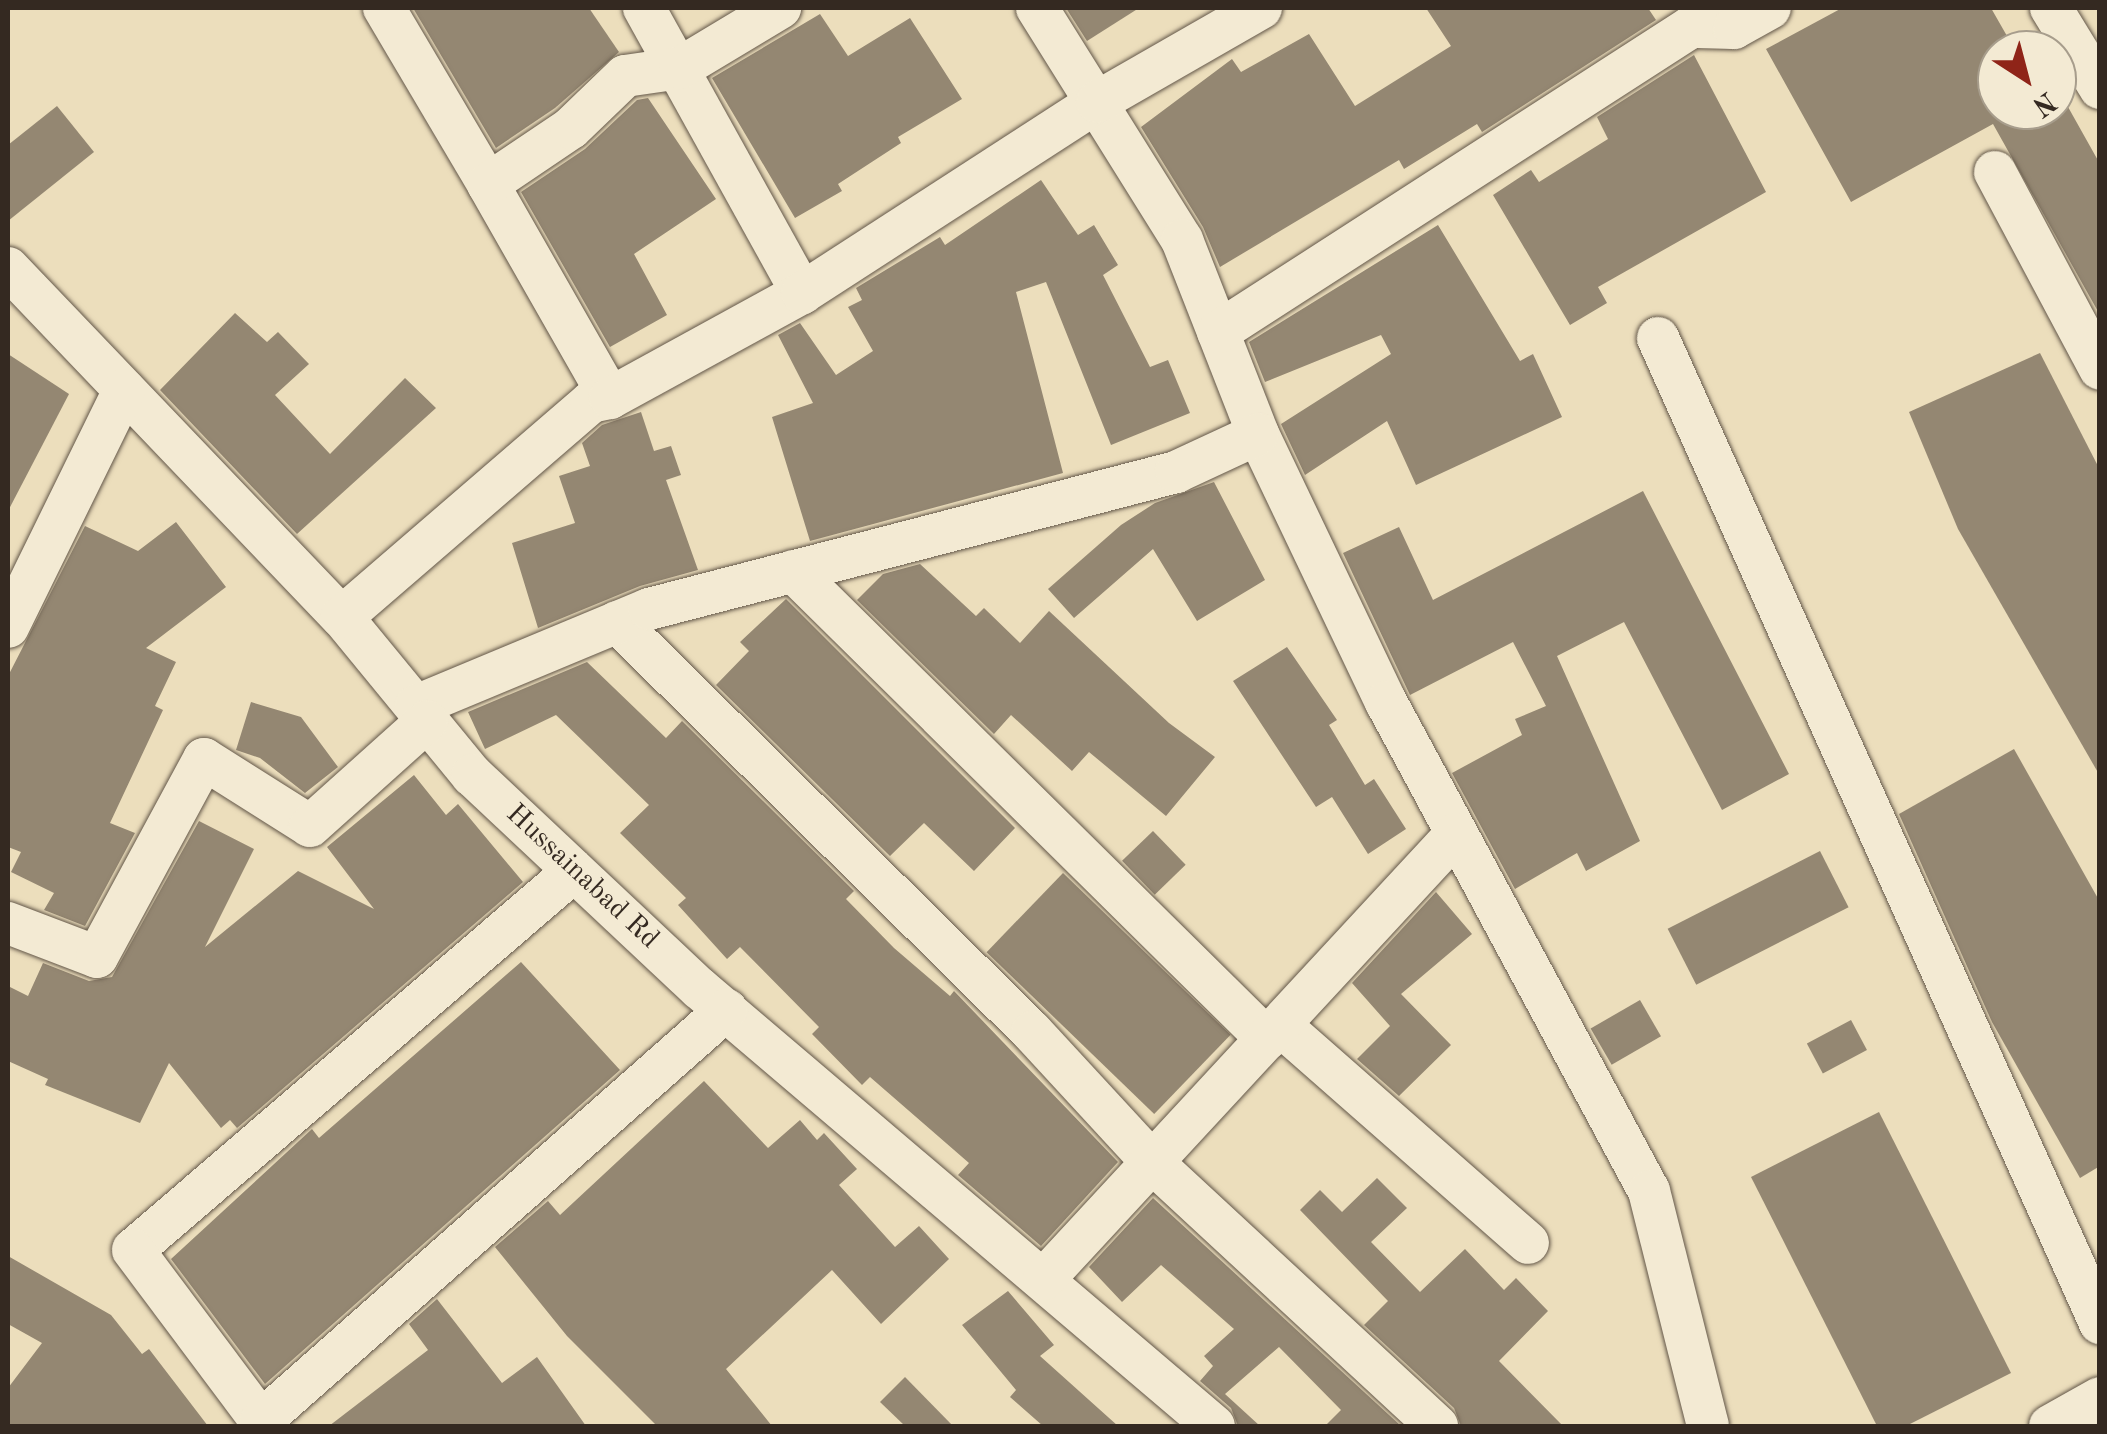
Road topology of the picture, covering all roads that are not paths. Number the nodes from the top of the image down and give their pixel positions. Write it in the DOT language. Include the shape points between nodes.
graph roads {
  1 [pos="384,8"];
  2 [pos="644,8"];
  3 [pos="780,8"];
  4 [pos="1037,8"];
  5 [pos="1244,8"];
  6 [pos="1261,8"];
  7 [pos="1741,14"];
  8 [pos="2075,26"];
  9 [pos="680,68"];
  10 [pos="2100,88"];
  11 [pos="1097,102"];
  12 [pos="1995,172"];
  13 [pos="488,184"];
  14 [pos="8,268"];
  15 [pos="802,292"];
  16 [pos="1218,332"];
  17 [pos="1658,338"];
  18 [pos="2100,369"];
  19 [pos="124,390"];
  20 [pos="610,398"];
  21 [pos="1258,434"];
  22 [pos="793,572"];
  23 [pos="342,617"];
  24 [pos="617,622"];
  25 [pos="8,627"];
  26 [pos="422,714"];
  27 [pos="1456,834"];
  28 [pos="574,870"];
  29 [pos="8,924"];
  30 [pos="726,1010"];
  31 [pos="1274,1032"];
  32 [pos="1154,1164"];
  33 [pos="1528,1243"];
  34 [pos="1044,1279"];
  35 [pos="2100,1323"];
  36 [pos="2100,1398"];
  37 [pos="264,1424"];
  38 [pos="1214,1426"];
  39 [pos="1436,1426"];
  40 [pos="1708,1426"];
  41 [pos="2050,1426"];
  1 -- 13 [label="street"];
  2 -- 9 [label="street"];
  3 -- 9 [label="street"];
  4 -- 11 [label="street"];
  5 -- 11 [label="street"];
  6 -- 11 [label="street"];
  7 -- 16 [label="street" via="1690,27"];
  8 -- 10 [label="street"];
  9 -- 13 [label="street" via="625,76 571,128"];
  9 -- 15 [label="street"];
  11 -- 15 [label="street"];
  11 -- 16 [label="street" via="1182,240"];
  12 -- 18 [label="street"];
  13 -- 20 [label="street"];
  14 -- 19 [label="street, Hussainabad Rd"];
  15 -- 20 [label="street"];
  16 -- 21 [label="street"];
  17 -- 35 [label="street"];
  19 -- 23 [label="street, Hussainabad Rd"];
  19 -- 25 [label="street"];
  20 -- 23 [label="street" via="591,402"];
  21 -- 22 [label="street" via="1176,472"];
  21 -- 27 [label="street"];
  22 -- 24 [label="street"];
  22 -- 31 [label="street"];
  23 -- 26 [label="street, Hussainabad Rd"];
  24 -- 26 [label="street"];
  24 -- 32 [label="street" via="1032,1032"];
  26 -- 28 [label="street, Hussainabad Rd" via="472,774"];
  26 -- 29 [label="street" via="310,826 204,758 97,957"];
  27 -- 31 [label="street"];
  27 -- 40 [label="street" via="1649,1190"];
  28 -- 30 [label="street, Hussainabad Rd"];
  28 -- 37 [label="street" via="133,1250"];
  30 -- 34 [label="street, Hussainabad Rd"];
  30 -- 37 [label="street"];
  31 -- 32 [label="street"];
  31 -- 33 [label="street"];
  32 -- 34 [label="street"];
  32 -- 39 [label="street"];
  34 -- 38 [label="street, Hussainabad Rd"];
  36 -- 41 [label="street"];
}
